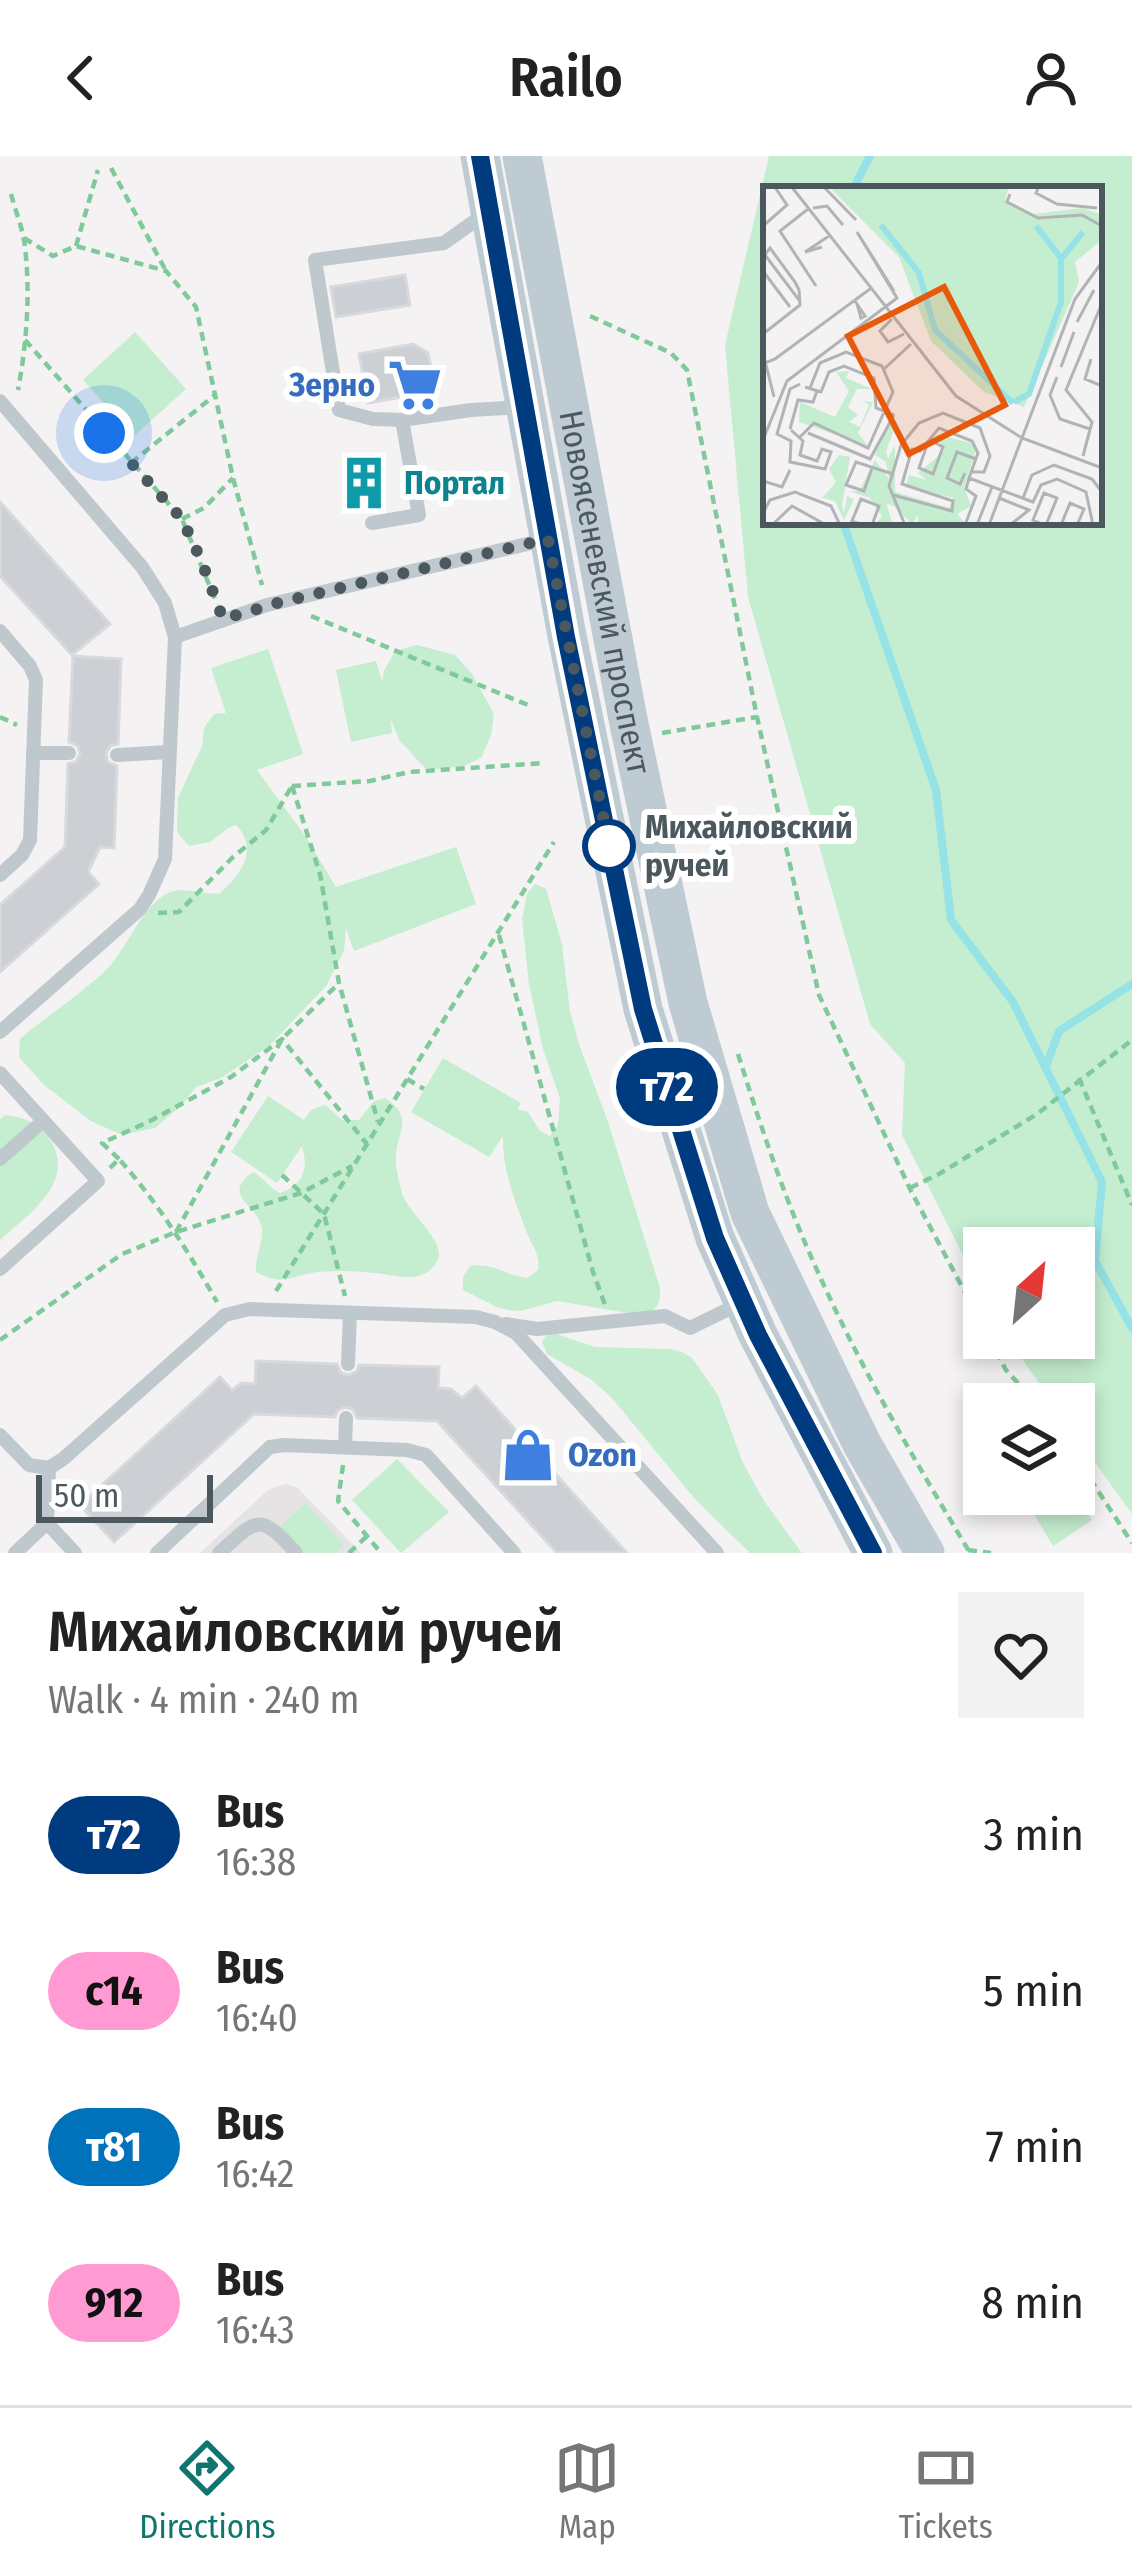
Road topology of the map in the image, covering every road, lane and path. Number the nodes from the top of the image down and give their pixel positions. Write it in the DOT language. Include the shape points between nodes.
graph roads {
  1 [pos="480,156"];
  2 [pos="522,156"];
  3 [pos="111,168"];
  4 [pos="98,170"];
  5 [pos="11,194"];
  6 [pos="490,210"];
  7 [pos="24,238"];
  8 [pos="76,246"];
  9 [pos="166,271"];
  10 [pos="590,316"];
  11 [pos="25,340"];
  12 [pos="216,394"];
  13 [pos="3,404"];
  14 [pos="526,406"];
  15 [pos="402,420"];
  16 [pos="130,463"];
  17 [pos="233,478"];
  18 [pos="182,519"];
  19 [pos="372,523"];
  20 [pos="548,539"];
  21 [pos="268,605"];
  22 [pos="223,619"];
  23 [pos="0,631"];
  24 [pos="175,637"];
  25 [pos="533,707"];
  26 [pos="757,717"];
  27 [pos="662,733"];
  28 [pos="169,752"];
  29 [pos="33,753"];
  30 [pos="69,753"];
  31 [pos="118,755"];
  32 [pos="544,763"];
  33 [pos="292,785"];
  34 [pos="554,842"];
  35 [pos="0,875"];
  36 [pos="140,909"];
  37 [pos="499,932"];
  38 [pos="339,983"];
  39 [pos="0,1033"];
  40 [pos="282,1039"];
  41 [pos="1132,1040"];
  42 [pos="734,1042"];
  43 [pos="0,1073"];
  44 [pos="1079,1078"];
  45 [pos="407,1079"];
  46 [pos="424,1089"];
  47 [pos="43,1121"];
  48 [pos="379,1125"];
  49 [pos="367,1144"];
  50 [pos="0,1159"];
  51 [pos="119,1159"];
  52 [pos="355,1164"];
  53 [pos="282,1175"];
  54 [pos="98,1181"];
  55 [pos="910,1188"];
  56 [pos="301,1193"];
  57 [pos="1132,1204"];
  58 [pos="323,1214"];
  59 [pos="176,1232"];
  60 [pos="0,1269"];
  61 [pos="963,1288"];
  62 [pos="742,1303"];
  63 [pos="264,1310"];
  64 [pos="350,1312"];
  65 [pos="225,1315"];
  66 [pos="495,1322"];
  67 [pos="611,1322"];
  68 [pos="0,1340"];
  69 [pos="1000,1359"];
  70 [pos="348,1364"];
  71 [pos="1018,1383"];
  72 [pos="346,1418"];
  73 [pos="0,1435"];
  74 [pos="345,1448"];
  75 [pos="49,1468"];
  76 [pos="1095,1486"];
  77 [pos="47,1523"];
  78 [pos="368,1536"];
  79 [pos="1132,1543"];
  80 [pos="969,1551"];
  81 [pos="15,1553"];
  82 [pos="75,1553"];
  83 [pos="158,1553"];
  84 [pos="219,1553"];
  85 [pos="296,1553"];
  86 [pos="349,1553"];
  87 [pos="381,1553"];
  88 [pos="514,1553"];
  89 [pos="716,1553"];
  90 [pos="873,1553"];
  91 [pos="925,1553"];
  92 [pos="992,1553"];
  1 -- 6 [label="main road, Новоясеневский проспект"];
  2 -- 91 [label="main road, Новоясеневский проспект" via="688,1003 750,1213 862,1444"];
  3 -- 9 [label="path"];
  4 -- 8 [label="path"];
  5 -- 7 [label="path"];
  6 -- 14 [label="main road, Новоясеневский проспект"];
  6 -- 15 [label="lane" via="444,243 315,260 339,410"];
  7 -- 8 [label="path" via="53,256"];
  7 -- 11 [label="path"];
  8 -- 9 [label="path"];
  9 -- 12 [label="path" via="196,307"];
  10 -- 26 [label="path" via="670,353 687,370"];
  11 -- 13 [label="path" via="18,389"];
  11 -- 16 [label="path"];
  12 -- 16 [label="path"];
  12 -- 17 [label="path"];
  13 -- 24 [label="lane" via="142,567"];
  14 -- 15 [label="lane"];
  14 -- 20 [label="main road, Новоясеневский проспект"];
  15 -- 19 [label="lane" via="419,515"];
  16 -- 18 [label="path"];
  17 -- 18 [label="path"];
  17 -- 21 [label="path"];
  18 -- 22 [label="path"];
  20 -- 21 [label="lane"];
  20 -- 62 [label="main road, Новоясеневский проспект" via="643,1009"];
  21 -- 22 [label="lane"];
  21 -- 25 [label="path" via="323,619"];
  22 -- 24 [label="lane"];
  23 -- 29 [label="lane" via="36,680"];
  24 -- 28 [label="lane"];
  26 -- 27 [label="path"];
  26 -- 55 [label="path" via="819,994"];
  28 -- 31 [label="lane"];
  28 -- 36 [label="lane" via="164,859"];
  29 -- 30 [label="lane"];
  29 -- 35 [label="lane" via="30,840"];
  32 -- 33 [label="path"];
  33 -- 36 [label="path" via="266,830 179,912"];
  33 -- 38 [label="path" via="320,874"];
  34 -- 37 [label="path"];
  36 -- 39 [label="lane"];
  37 -- 45 [label="path"];
  37 -- 67 [label="path"];
  38 -- 40 [label="path"];
  38 -- 48 [label="path"];
  40 -- 49 [label="path"];
  40 -- 51 [label="path" via="231,1077 102,1143"];
  40 -- 59 [label="path"];
  41 -- 44 [label="path"];
  42 -- 80 [label="path" via="814,1264"];
  43 -- 47 [label="lane"];
  44 -- 55 [label="path" via="1037,1114"];
  44 -- 57 [label="path"];
  45 -- 46 [label="path"];
  45 -- 48 [label="path"];
  47 -- 50 [label="lane"];
  47 -- 54 [label="lane"];
  48 -- 49 [label="path"];
  49 -- 52 [label="path"];
  51 -- 54 [label="path"];
  51 -- 59 [label="path"];
  52 -- 56 [label="path"];
  52 -- 58 [label="path"];
  53 -- 56 [label="path"];
  54 -- 60 [label="lane"];
  55 -- 61 [label="path"];
  56 -- 58 [label="path"];
  56 -- 59 [label="path"];
  58 -- 63 [label="path"];
  58 -- 64 [label="path"];
  59 -- 65 [label="path"];
  59 -- 68 [label="path" via="122,1255"];
  62 -- 67 [label="lane" via="690,1328 664,1316"];
  62 -- 90 [label="main road, Новоясеневский проспект"];
  63 -- 64 [label="lane"];
  63 -- 65 [label="lane"];
  64 -- 66 [label="lane"];
  64 -- 70 [label="lane"];
  65 -- 75 [label="lane"];
  66 -- 67 [label="lane" via="537,1329"];
  66 -- 89 [label="lane" via="516,1333"];
  69 -- 71 [label="path"];
  72 -- 74 [label="lane"];
  73 -- 75 [label="lane" via="29,1465"];
  74 -- 78 [label="path" via="338,1501"];
  74 -- 83 [label="lane" via="270,1447"];
  74 -- 88 [label="lane" via="427,1455"];
  75 -- 77 [label="lane"];
  76 -- 79 [label="path"];
  77 -- 81 [label="lane"];
  77 -- 82 [label="lane"];
  78 -- 86 [label="path"];
  78 -- 87 [label="path"];
  80 -- 92 [label="path"];
  84 -- 85 [label="lane" via="259,1523"];
}
